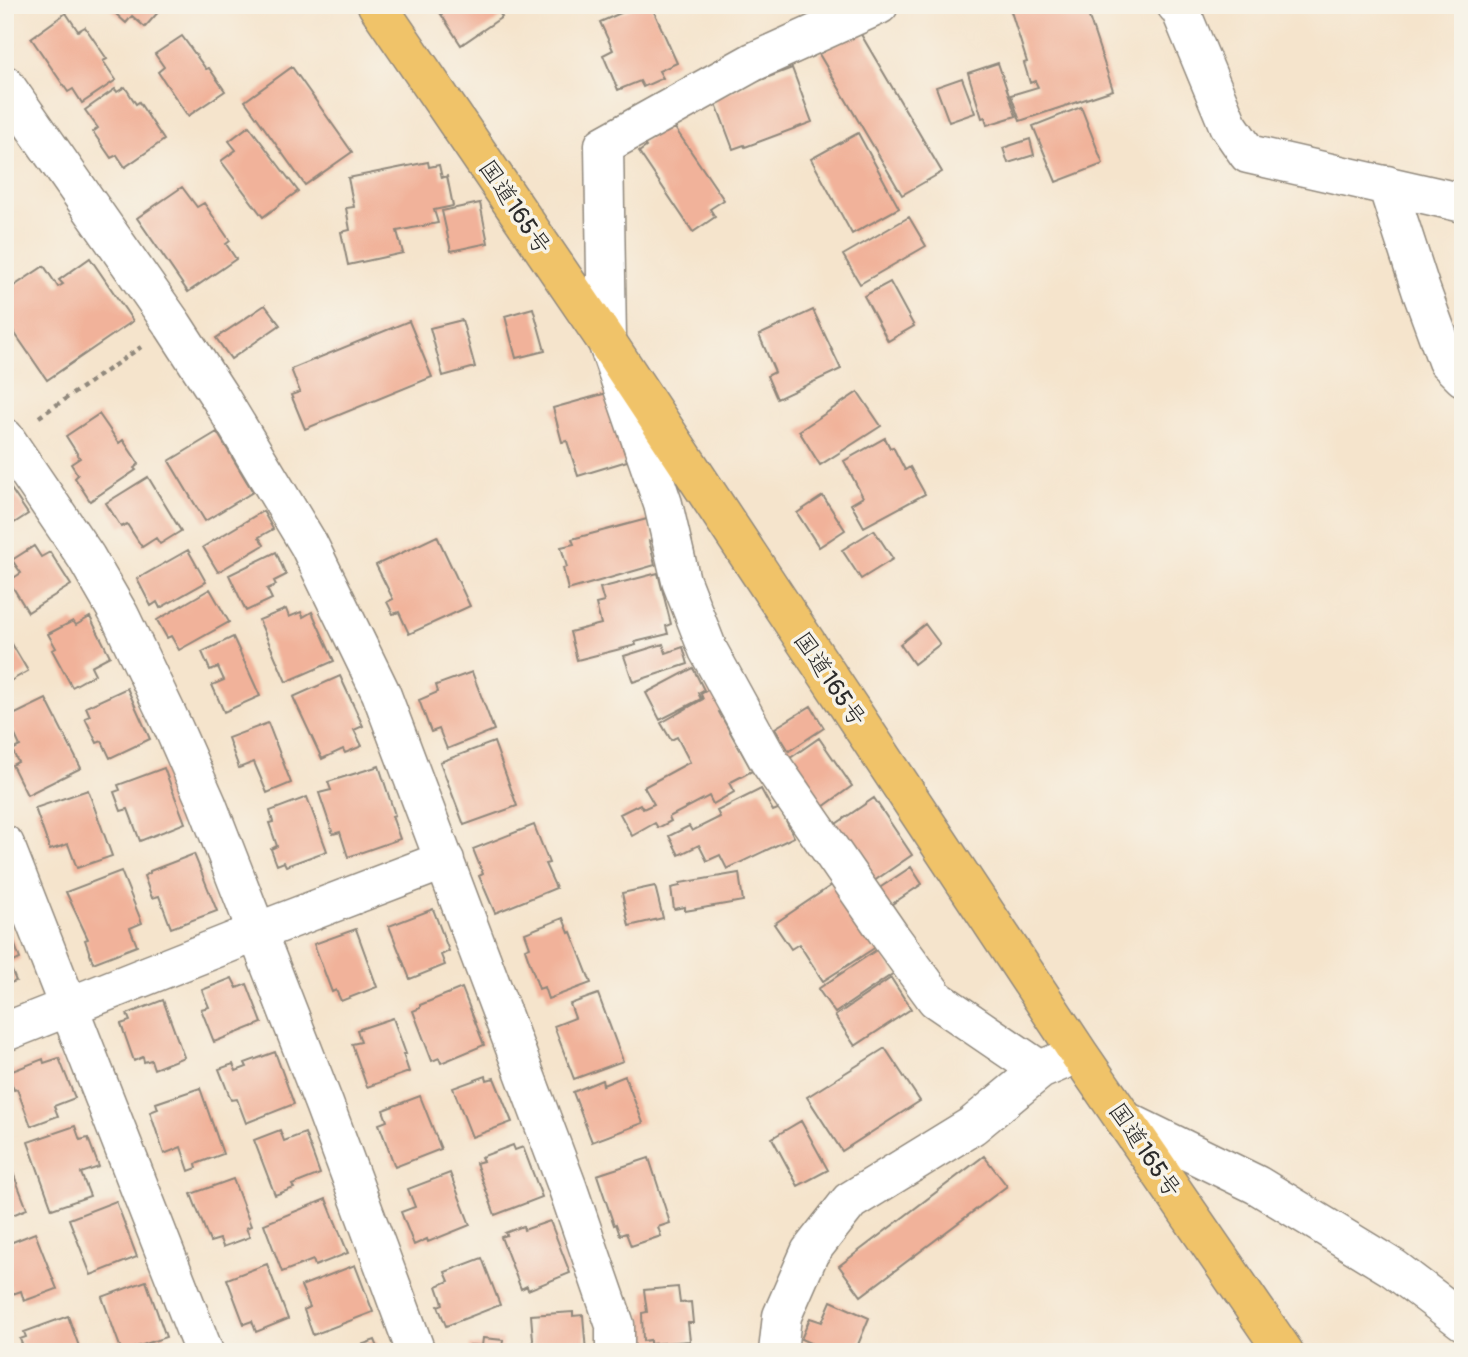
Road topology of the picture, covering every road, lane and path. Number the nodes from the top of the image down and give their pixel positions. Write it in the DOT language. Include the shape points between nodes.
graph roads {
  1 [pos="377,5"];
  2 [pos="878,5"];
  3 [pos="1176,5"];
  4 [pos="5,85"];
  5 [pos="1387,185"];
  6 [pos="1463,203"];
  7 [pos="173,325"];
  8 [pos="607,342"];
  9 [pos="1463,377"];
  10 [pos="6,438"];
  11 [pos="5,845"];
  12 [pos="444,860"];
  13 [pos="257,932"];
  14 [pos="68,1007"];
  15 [pos="5,1032"];
  16 [pos="1079,1054"];
  17 [pos="1040,1070"];
  18 [pos="1126,1121"];
  19 [pos="1463,1321"];
  20 [pos="204,1352"];
  21 [pos="416,1352"];
  22 [pos="615,1352"];
  23 [pos="778,1352"];
  24 [pos="1284,1352"];
  1 -- 8 [label="highway, 国道165号"];
  2 -- 8 [label="street" via="752,62 604,145"];
  3 -- 5 [label="street" via="1228,125 1248,154"];
  4 -- 7 [label="street"];
  5 -- 6 [label="street"];
  5 -- 9 [label="street" via="1447,361"];
  7 -- 10 [label="path"];
  7 -- 12 [label="street" via="309,545 381,693"];
  8 -- 16 [label="highway, 国道165号"];
  8 -- 17 [label="street" via="663,504 681,581 708,650 769,761 936,999"];
  10 -- 13 [label="street" via="120,616 173,727"];
  11 -- 14 [label="street"];
  12 -- 13 [label="street"];
  12 -- 22 [label="street" via="567,1186 615,1325"];
  13 -- 14 [label="street"];
  13 -- 21 [label="street"];
  14 -- 15 [label="street"];
  14 -- 20 [label="street"];
  16 -- 17 [label="street"];
  16 -- 18 [label="highway, 国道165号"];
  17 -- 23 [label="street" via="972,1126 850,1201 810,1252 782,1317"];
  18 -- 19 [label="street" via="1257,1185 1393,1268"];
  18 -- 24 [label="highway, 国道165号"];
}
